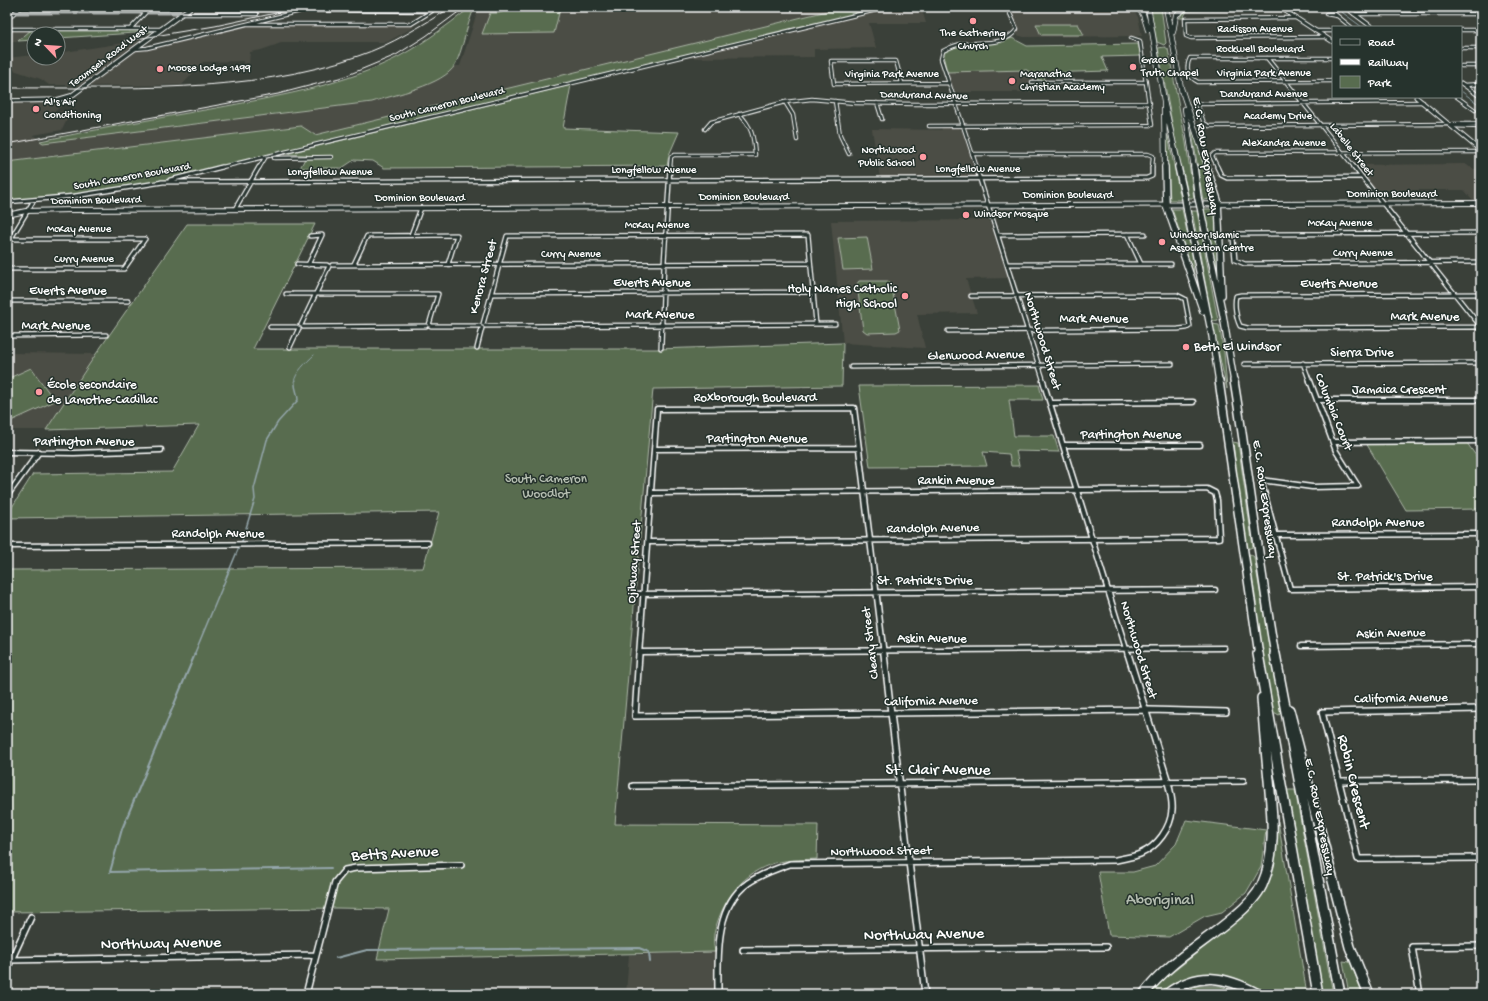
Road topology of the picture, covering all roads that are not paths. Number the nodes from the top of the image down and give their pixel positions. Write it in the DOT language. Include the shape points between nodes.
graph roads {
  1 [pos="21,7"];
  2 [pos="151,7"];
  3 [pos="191,7"];
  4 [pos="889,7"];
  5 [pos="1008,7"];
  6 [pos="1137,7"];
  7 [pos="1148,7"];
  8 [pos="1166,7"];
  9 [pos="1187,7"];
  10 [pos="1279,7"];
  11 [pos="1345,7"];
  12 [pos="7,12"];
  13 [pos="15,12"];
  14 [pos="146,12"];
  15 [pos="183,13"];
  16 [pos="257,14"];
  17 [pos="1354,14"];
  18 [pos="1481,14"];
  19 [pos="1337,16"];
  20 [pos="1295,18"];
  21 [pos="7,19"];
  22 [pos="247,24"];
  23 [pos="1350,26"];
  24 [pos="1371,26"];
  25 [pos="7,29"];
  26 [pos="130,29"];
  27 [pos="162,29"];
  28 [pos="1462,30"];
  29 [pos="1481,30"];
  30 [pos="1315,31"];
  31 [pos="1332,31"];
  32 [pos="1325,37"];
  33 [pos="1132,38"];
  34 [pos="1332,41"];
  35 [pos="1154,45"];
  36 [pos="1173,47"];
  37 [pos="1462,48"];
  38 [pos="1481,48"];
  39 [pos="135,49"];
  40 [pos="1267,58"];
  41 [pos="1332,58"];
  42 [pos="1462,66"];
  43 [pos="1481,66"];
  44 [pos="1195,81"];
  45 [pos="1032,82"];
  46 [pos="1146,82"];
  47 [pos="1285,82"];
  48 [pos="1332,82"];
  49 [pos="902,83"];
  50 [pos="949,83"];
  51 [pos="1462,84"];
  52 [pos="1481,84"];
  53 [pos="1181,88"];
  54 [pos="1481,97"];
  55 [pos="1417,98"];
  56 [pos="1458,98"];
  57 [pos="7,101"];
  58 [pos="835,101"];
  59 [pos="1164,101"];
  60 [pos="785,102"];
  61 [pos="1423,102"];
  62 [pos="877,103"];
  63 [pos="1150,103"];
  64 [pos="1302,103"];
  65 [pos="956,104"];
  66 [pos="1475,110"];
  67 [pos="739,114"];
  68 [pos="882,119"];
  69 [pos="1204,123"];
  70 [pos="1320,125"];
  71 [pos="1450,125"];
  72 [pos="1481,125"];
  73 [pos="929,126"];
  74 [pos="963,126"];
  75 [pos="705,129"];
  76 [pos="797,140"];
  77 [pos="1481,152"];
  78 [pos="1342,153"];
  79 [pos="849,154"];
  80 [pos="972,154"];
  81 [pos="331,157"];
  82 [pos="264,158"];
  83 [pos="1361,177"];
  84 [pos="980,179"];
  85 [pos="670,180"];
  86 [pos="161,182"];
  87 [pos="251,182"];
  88 [pos="34,200"];
  89 [pos="7,202"];
  90 [pos="1481,203"];
  91 [pos="1218,204"];
  92 [pos="1382,204"];
  93 [pos="1166,205"];
  94 [pos="989,206"];
  95 [pos="668,207"];
  96 [pos="421,208"];
  97 [pos="235,209"];
  98 [pos="26,211"];
  99 [pos="7,215"];
  100 [pos="1405,233"];
  101 [pos="1481,233"];
  102 [pos="998,234"];
  103 [pos="1127,234"];
  104 [pos="1145,234"];
  105 [pos="411,235"];
  106 [pos="665,235"];
  107 [pos="310,236"];
  108 [pos="507,236"];
  109 [pos="12,239"];
  110 [pos="145,239"];
  111 [pos="7,245"];
  112 [pos="1429,262"];
  113 [pos="1481,262"];
  114 [pos="664,263"];
  115 [pos="810,263"];
  116 [pos="297,264"];
  117 [pos="308,264"];
  118 [pos="354,264"];
  119 [pos="448,264"];
  120 [pos="499,264"];
  121 [pos="1007,264"];
  122 [pos="1141,264"];
  123 [pos="1171,264"];
  124 [pos="1245,264"];
  125 [pos="330,265"];
  126 [pos="7,269"];
  127 [pos="813,292"];
  128 [pos="663,293"];
  129 [pos="286,294"];
  130 [pos="316,294"];
  131 [pos="491,294"];
  132 [pos="1454,294"];
  133 [pos="1481,294"];
  134 [pos="971,296"];
  135 [pos="1017,296"];
  136 [pos="7,301"];
  137 [pos="128,301"];
  138 [pos="1223,315"];
  139 [pos="816,324"];
  140 [pos="835,324"];
  141 [pos="661,325"];
  142 [pos="429,326"];
  143 [pos="482,326"];
  144 [pos="270,327"];
  145 [pos="300,327"];
  146 [pos="1481,327"];
  147 [pos="1248,328"];
  148 [pos="948,330"];
  149 [pos="1026,330"];
  150 [pos="106,335"];
  151 [pos="7,336"];
  152 [pos="1212,336"];
  153 [pos="290,347"];
  154 [pos="476,348"];
  155 [pos="661,348"];
  156 [pos="1303,363"];
  157 [pos="1481,363"];
  158 [pos="1038,364"];
  159 [pos="1172,364"];
  160 [pos="1244,364"];
  161 [pos="852,367"];
  162 [pos="1317,400"];
  163 [pos="1481,400"];
  164 [pos="1193,402"];
  165 [pos="1050,403"];
  166 [pos="854,408"];
  167 [pos="657,409"];
  168 [pos="1481,441"];
  169 [pos="1333,442"];
  170 [pos="1063,445"];
  171 [pos="1200,445"];
  172 [pos="859,448"];
  173 [pos="654,449"];
  174 [pos="161,450"];
  175 [pos="7,452"];
  176 [pos="39,452"];
  177 [pos="1077,490"];
  178 [pos="864,491"];
  179 [pos="652,493"];
  180 [pos="8,496"];
  181 [pos="1481,534"];
  182 [pos="1276,535"];
  183 [pos="1092,538"];
  184 [pos="1219,538"];
  185 [pos="870,541"];
  186 [pos="648,542"];
  187 [pos="428,543"];
  188 [pos="7,546"];
  189 [pos="1481,587"];
  190 [pos="1215,590"];
  191 [pos="1108,591"];
  192 [pos="876,593"];
  193 [pos="634,594"];
  194 [pos="644,594"];
  195 [pos="1481,644"];
  196 [pos="1301,646"];
  197 [pos="1126,648"];
  198 [pos="1224,648"];
  199 [pos="883,650"];
  200 [pos="640,652"];
  201 [pos="1260,664"];
  202 [pos="1281,686"];
  203 [pos="1481,709"];
  204 [pos="1146,711"];
  205 [pos="1226,712"];
  206 [pos="1322,712"];
  207 [pos="891,714"];
  208 [pos="635,716"];
  209 [pos="1481,780"];
  210 [pos="1243,781"];
  211 [pos="1340,781"];
  212 [pos="1168,782"];
  213 [pos="899,784"];
  214 [pos="633,786"];
  215 [pos="1481,858"];
  216 [pos="909,863"];
  217 [pos="461,865"];
  218 [pos="31,917"];
  219 [pos="1481,946"];
  220 [pos="1106,947"];
  221 [pos="919,949"];
  222 [pos="743,950"];
  223 [pos="316,955"];
  224 [pos="9,960"];
  225 [pos="7,969"];
  226 [pos="306,994"];
  227 [pos="718,994"];
  228 [pos="925,994"];
  229 [pos="1144,994"];
  230 [pos="1167,994"];
  231 [pos="1258,994"];
  232 [pos="1318,994"];
  233 [pos="1340,994"];
  234 [pos="1369,994"];
  235 [pos="1418,994"];
  1 -- 13 [label="street"];
  2 -- 14 [label="street"];
  3 -- 15 [label="main road, Tecumseh Road West"];
  4 -- 82 [label="street, South Cameron Boulevard"];
  5 -- 50 [label="street, Northwood Street" via="1017,29 1016,34 997,41 960,43 943,51 941,59"];
  6 -- 35 [label="highway" via="1143,14"];
  7 -- 35 [label="highway, E.C. Row Expressway"];
  8 -- 36 [label="highway, E.C. Row Expressway"];
  9 -- 36 [label="highway" via="1176,15"];
  10 -- 20 [label="street"];
  11 -- 17 [label="street"];
  12 -- 13 [label="street"];
  13 -- 14 [label="street"];
  13 -- 21 [label="street"];
  14 -- 15 [label="street"];
  14 -- 26 [label="street"];
  15 -- 16 [label="street"];
  15 -- 27 [label="main road, Tecumseh Road West"];
  17 -- 18 [label="street"];
  17 -- 24 [label="street"];
  19 -- 23 [label="street"];
  20 -- 30 [label="street"];
  20 -- 32 [label="street, Radisson Avenue" via="1185,19 1186,36"];
  22 -- 22 [label="street" via="305,10 432,11 411,24"];
  22 -- 39 [label="street"];
  25 -- 26 [label="street"];
  26 -- 27 [label="street"];
  27 -- 39 [label="main road, Tecumseh Road West"];
  28 -- 29 [label="street"];
  30 -- 31 [label="street"];
  30 -- 32 [label="street"];
  32 -- 34 [label="street"];
  33 -- 46 [label="street" via="1140,41"];
  35 -- 59 [label="highway, E.C. Row Expressway"];
  36 -- 53 [label="highway, E.C. Row Expressway"];
  37 -- 38 [label="street"];
  39 -- 57 [label="main road, Tecumseh Road West" via="65,99"];
  40 -- 41 [label="street, Rockwell Boulevard"];
  40 -- 44 [label="street, Rockwell Boulevard" via="1190,58 1187,71"];
  40 -- 47 [label="street, Labelle Street"];
  42 -- 43 [label="street"];
  44 -- 47 [label="street, Virginia Park Avenue"];
  45 -- 46 [label="street"];
  46 -- 63 [label="street"];
  47 -- 48 [label="street, Virginia Park Avenue"];
  47 -- 64 [label="street, Labelle Street"];
  49 -- 49 [label="street, Virginia Park Avenue" via="834,84 830,61 896,60"];
  49 -- 50 [label="street, Virginia Park Avenue"];
  50 -- 65 [label="street, Northwood Street"];
  51 -- 52 [label="street"];
  51 -- 54 [label="street"];
  53 -- 91 [label="highway"];
  53 -- 138 [label="highway, E.C. Row Expressway, bridge" via="1198,198"];
  55 -- 61 [label="street"];
  56 -- 66 [label="street"];
  58 -- 60 [label="street, Dandurand Avenue" via="812,99"];
  58 -- 62 [label="street, Dandurand Avenue"];
  58 -- 79 [label="street" via="840,135"];
  59 -- 93 [label="highway"];
  59 -- 152 [label="highway, E.C. Row Expressway, bridge"];
  60 -- 67 [label="street, Dandurand Avenue"];
  60 -- 76 [label="street" via="796,121"];
  61 -- 64 [label="street, Dandurand Avenue"];
  61 -- 71 [label="street"];
  62 -- 65 [label="street, Dandurand Avenue"];
  62 -- 68 [label="street"];
  63 -- 65 [label="street, Dandurand Avenue"];
  63 -- 74 [label="street" via="1152,125 1149,126"];
  64 -- 69 [label="street, Dandurand Avenue" via="1197,104"];
  64 -- 70 [label="street, Labelle Street"];
  65 -- 74 [label="street, Northwood Street"];
  67 -- 75 [label="street, Dandurand Avenue" via="711,122"];
  67 -- 85 [label="street" via="750,123 754,132 755,155 674,155 671,157"];
  69 -- 70 [label="street, Academy Drive" via="1209,126"];
  70 -- 71 [label="street, Academy Drive"];
  70 -- 78 [label="street, Labelle Street"];
  71 -- 72 [label="street, Academy Drive"];
  71 -- 77 [label="street"];
  73 -- 74 [label="street"];
  74 -- 80 [label="street, Northwood Street"];
  77 -- 78 [label="street, Alexandra Avenue"];
  78 -- 83 [label="street, Labelle Street"];
  78 -- 83 [label="street, Alexandra Avenue" via="1214,153 1212,156 1221,175 1227,178"];
  80 -- 84 [label="street, Northwood Street"];
  80 -- 84 [label="street, Longfellow Avenue" via="1153,156 1152,176 1147,178"];
  81 -- 82 [label="street"];
  82 -- 86 [label="street, South Cameron Boulevard"];
  82 -- 87 [label="street"];
  83 -- 92 [label="street, Labelle Street"];
  84 -- 85 [label="street, Longfellow Avenue"];
  84 -- 94 [label="street, Northwood Street"];
  85 -- 87 [label="street, Longfellow Avenue"];
  85 -- 95 [label="street"];
  86 -- 87 [label="street, Longfellow Avenue"];
  86 -- 88 [label="street, South Cameron Boulevard" via="114,191"];
  87 -- 97 [label="street"];
  88 -- 89 [label="street, South Cameron Boulevard"];
  88 -- 98 [label="street"];
  90 -- 92 [label="street, Dominion Boulevard"];
  91 -- 92 [label="street, Dominion Boulevard"];
  91 -- 93 [label="street, Dominion Boulevard"];
  91 -- 138 [label="highway"];
  92 -- 100 [label="street, Labelle Street"];
  93 -- 94 [label="street, Dominion Boulevard"];
  93 -- 152 [label="highway"];
  94 -- 95 [label="street, Dominion Boulevard"];
  94 -- 102 [label="street, Northwood Street"];
  95 -- 96 [label="street, Dominion Boulevard"];
  95 -- 106 [label="street"];
  96 -- 97 [label="street, Dominion Boulevard"];
  96 -- 105 [label="street"];
  97 -- 98 [label="street, Dominion Boulevard"];
  98 -- 99 [label="street, Dominion Boulevard"];
  98 -- 109 [label="street"];
  100 -- 101 [label="street, McKay Avenue"];
  100 -- 112 [label="street, Labelle Street"];
  100 -- 124 [label="street, McKay Avenue" via="1235,235 1235,260"];
  102 -- 103 [label="street"];
  102 -- 121 [label="street, Northwood Street"];
  103 -- 104 [label="street"];
  103 -- 122 [label="street"];
  105 -- 118 [label="street" via="367,236"];
  105 -- 119 [label="street" via="457,235"];
  106 -- 108 [label="street, McKay Avenue"];
  106 -- 114 [label="street"];
  106 -- 115 [label="street, McKay Avenue" via="808,235"];
  107 -- 117 [label="street" via="322,236"];
  108 -- 120 [label="street, Kenora Street"];
  109 -- 110 [label="street, McKay Avenue"];
  109 -- 111 [label="street"];
  110 -- 126 [label="street, Curry Avenue" via="124,269"];
  112 -- 113 [label="street, Curry Avenue"];
  112 -- 124 [label="street, Curry Avenue"];
  112 -- 132 [label="street, Labelle Street"];
  114 -- 115 [label="street, Curry Avenue"];
  114 -- 120 [label="street, Curry Avenue"];
  114 -- 128 [label="street"];
  115 -- 127 [label="street"];
  116 -- 117 [label="street, Curry Avenue"];
  117 -- 125 [label="street, Curry Avenue"];
  118 -- 119 [label="street, Curry Avenue"];
  118 -- 125 [label="street, Curry Avenue"];
  119 -- 120 [label="street, Curry Avenue"];
  120 -- 131 [label="street, Kenora Street"];
  121 -- 122 [label="street"];
  121 -- 135 [label="street, Northwood Street"];
  122 -- 123 [label="street"];
  125 -- 130 [label="street"];
  127 -- 128 [label="street, Everts Avenue"];
  127 -- 139 [label="street"];
  128 -- 131 [label="street, Everts Avenue"];
  128 -- 141 [label="street"];
  129 -- 130 [label="street"];
  130 -- 142 [label="street" via="438,294"];
  130 -- 145 [label="street"];
  131 -- 143 [label="street, Kenora Street"];
  132 -- 133 [label="street, Everts Avenue"];
  132 -- 146 [label="street, Labelle Street"];
  132 -- 147 [label="street, Everts Avenue" via="1236,296 1238,322 1240,326"];
  134 -- 135 [label="street"];
  135 -- 149 [label="street, Northwood Street"];
  135 -- 149 [label="street, Mark Avenue" via="1177,295 1186,300 1190,326 1178,329"];
  136 -- 137 [label="street, Everts Avenue"];
  138 -- 202 [label="highway, E.C. Row Expressway"];
  139 -- 140 [label="street, Mark Avenue"];
  139 -- 141 [label="street, Mark Avenue"];
  141 -- 143 [label="street, Mark Avenue"];
  141 -- 155 [label="street"];
  142 -- 143 [label="street, Mark Avenue"];
  142 -- 145 [label="street, Mark Avenue"];
  143 -- 154 [label="street, Kenora Street"];
  144 -- 145 [label="street, Mark Avenue"];
  145 -- 153 [label="street"];
  146 -- 147 [label="street, Mark Avenue"];
  148 -- 149 [label="street, Mark Avenue"];
  149 -- 158 [label="street, Northwood Street"];
  150 -- 151 [label="street, Mark Avenue"];
  152 -- 201 [label="highway, E.C. Row Expressway"];
  156 -- 157 [label="street, Sierra Drive"];
  156 -- 160 [label="street, Sierra Drive"];
  156 -- 162 [label="street, Columbia Court"];
  158 -- 159 [label="street, Glenwood Avenue"];
  158 -- 161 [label="street, Glenwood Avenue"];
  158 -- 165 [label="street, Northwood Street"];
  162 -- 163 [label="street, Jamaica Crescent"];
  162 -- 169 [label="street, Columbia Court"];
  164 -- 165 [label="street"];
  165 -- 170 [label="street, Northwood Street"];
  166 -- 167 [label="street, Roxborough Boulevard"];
  166 -- 172 [label="street, Cleary Street"];
  167 -- 173 [label="street, Ojibway Street"];
  168 -- 169 [label="street"];
  169 -- 182 [label="street, Columbia Court" via="1358,486 1312,487 1261,480"];
  170 -- 171 [label="street, Partington Avenue"];
  170 -- 177 [label="street, Northwood Street"];
  172 -- 173 [label="street, Partington Avenue"];
  172 -- 178 [label="street, Cleary Street"];
  173 -- 179 [label="street, Ojibway Street"];
  174 -- 176 [label="street, Partington Avenue"];
  175 -- 176 [label="street, Partington Avenue"];
  176 -- 180 [label="street"];
  177 -- 178 [label="street, Rankin Avenue"];
  177 -- 183 [label="street, Northwood Street"];
  177 -- 184 [label="street, Rankin Avenue" via="1207,489 1214,493 1217,500"];
  178 -- 179 [label="street, Rankin Avenue"];
  178 -- 185 [label="street, Cleary Street"];
  179 -- 186 [label="street, Ojibway Street"];
  181 -- 182 [label="street, Randolph Avenue"];
  182 -- 189 [label="street, St. Patrick's Drive" via="1290,589"];
  183 -- 184 [label="street, Randolph Avenue"];
  183 -- 185 [label="street, Randolph Avenue"];
  183 -- 191 [label="street, Northwood Street"];
  185 -- 186 [label="street, Randolph Avenue"];
  185 -- 192 [label="street, Cleary Street"];
  186 -- 194 [label="street, Ojibway Street"];
  187 -- 188 [label="street, Randolph Avenue"];
  190 -- 191 [label="street, St. Patrick's Drive"];
  191 -- 192 [label="street, St. Patrick's Drive"];
  191 -- 197 [label="street, Northwood Street"];
  192 -- 194 [label="street, St. Patrick's Drive"];
  192 -- 199 [label="street, Cleary Street"];
  193 -- 194 [label="street, St. Patrick's Drive"];
  194 -- 200 [label="street, Ojibway Street"];
  195 -- 196 [label="street, Askin Avenue"];
  197 -- 198 [label="street, Askin Avenue"];
  197 -- 199 [label="street, Askin Avenue"];
  197 -- 204 [label="street, Northwood Street"];
  199 -- 200 [label="street, Askin Avenue"];
  199 -- 207 [label="street, Cleary Street"];
  200 -- 208 [label="street, Ojibway Street"];
  201 -- 229 [label="highway" via="1272,827 1271,854 1266,876 1248,905 1160,975"];
  201 -- 232 [label="highway, E.C. Row Expressway"];
  202 -- 233 [label="highway, E.C. Row Expressway"];
  202 -- 234 [label="highway" via="1293,722 1350,947"];
  203 -- 206 [label="street, California Avenue"];
  204 -- 205 [label="street, California Avenue"];
  204 -- 207 [label="street, California Avenue"];
  204 -- 212 [label="street, Northwood Street"];
  206 -- 211 [label="street, Robin Crescent"];
  207 -- 208 [label="street, California Avenue"];
  207 -- 213 [label="street, Cleary Street"];
  209 -- 211 [label="street"];
  210 -- 212 [label="street, St. Clair Avenue"];
  211 -- 215 [label="street, Robin Crescent" via="1358,859"];
  212 -- 213 [label="street, St. Clair Avenue"];
  212 -- 216 [label="street, Northwood Street" via="1172,810 1168,825 1158,842 1141,854 1116,860"];
  213 -- 214 [label="street, St. Clair Avenue"];
  213 -- 216 [label="street, Cleary Street"];
  216 -- 221 [label="street, Cleary Street"];
  216 -- 227 [label="street, Northwood Street" via="790,864 754,878 732,901 721,926 718,943"];
  217 -- 223 [label="street, Betts Avenue" via="345,870 335,882"];
  218 -- 224 [label="street"];
  219 -- 235 [label="street" via="1412,947"];
  220 -- 221 [label="street, Northway Avenue"];
  221 -- 222 [label="street, Northway Avenue"];
  221 -- 228 [label="street, Cleary Street"];
  223 -- 224 [label="street, Northway Avenue"];
  223 -- 226 [label="street"];
  224 -- 225 [label="street"];
  230 -- 231 [label="highway" via="1185,982 1206,978 1228,980"];
}
